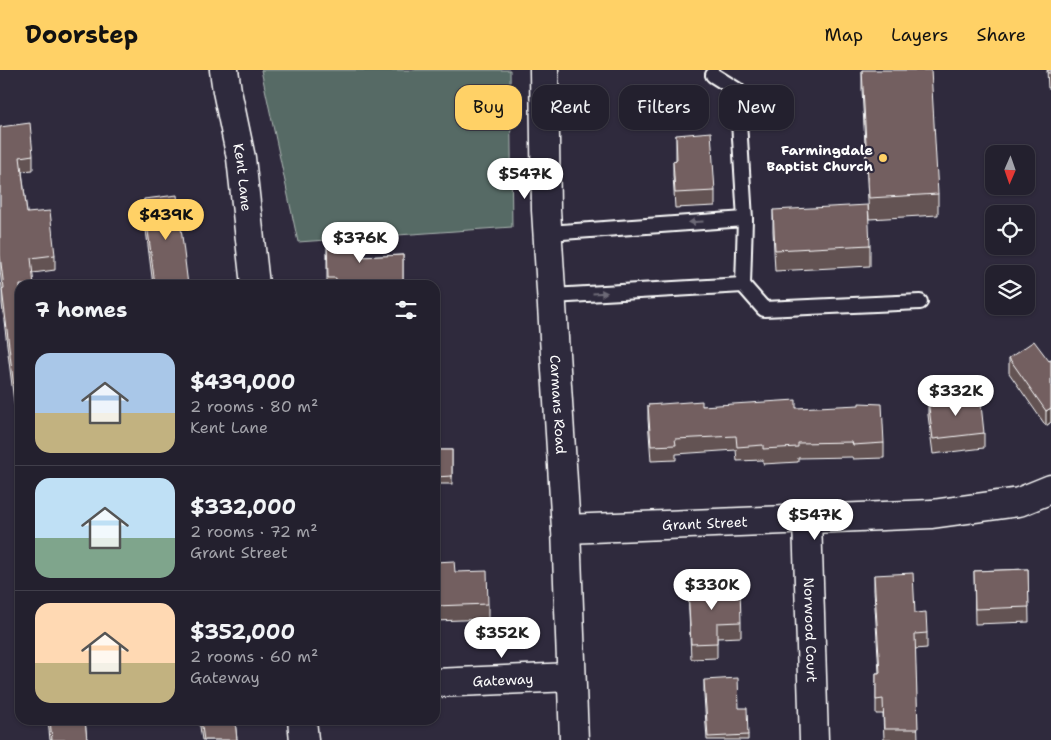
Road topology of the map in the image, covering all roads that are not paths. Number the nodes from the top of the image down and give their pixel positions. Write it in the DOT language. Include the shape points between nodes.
graph roads {
  1 [pos="224,70"];
  2 [pos="544,70"];
  3 [pos="713,75"];
  4 [pos="745,219"];
  5 [pos="548,234"];
  6 [pos="254,280"];
  7 [pos="743,285"];
  8 [pos="552,296"];
  9 [pos="920,302"];
  10 [pos="1051,489"];
  11 [pos="807,520"];
  12 [pos="566,529"];
  13 [pos="571,677"];
  14 [pos="440,683"];
  15 [pos="302,725"];
  16 [pos="304,740"];
  17 [pos="574,740"];
  18 [pos="814,740"];
  1 -- 6 [label="street, Kent Lane" via="241,158"];
  2 -- 5 [label="street, Carmans Road"];
  3 -- 4 [label="lane" via="737,90"];
  4 -- 5 [label="lane, one-way"];
  4 -- 7 [label="lane"];
  5 -- 8 [label="street, Carmans Road"];
  8 -- 7 [label="lane, one-way"];
  7 -- 9 [label="lane" via="764,308"];
  8 -- 12 [label="street, Carmans Road"];
  10 -- 11 [label="street, Grant Street" via="1019,502 932,514"];
  11 -- 12 [label="street, Grant Street"];
  11 -- 18 [label="street, Norwood Court"];
  12 -- 13 [label="street, Carmans Road"];
  13 -- 14 [label="street, Gateway"];
  13 -- 17 [label="street, Carmans Road"];
  15 -- 16 [label="street"];
}
